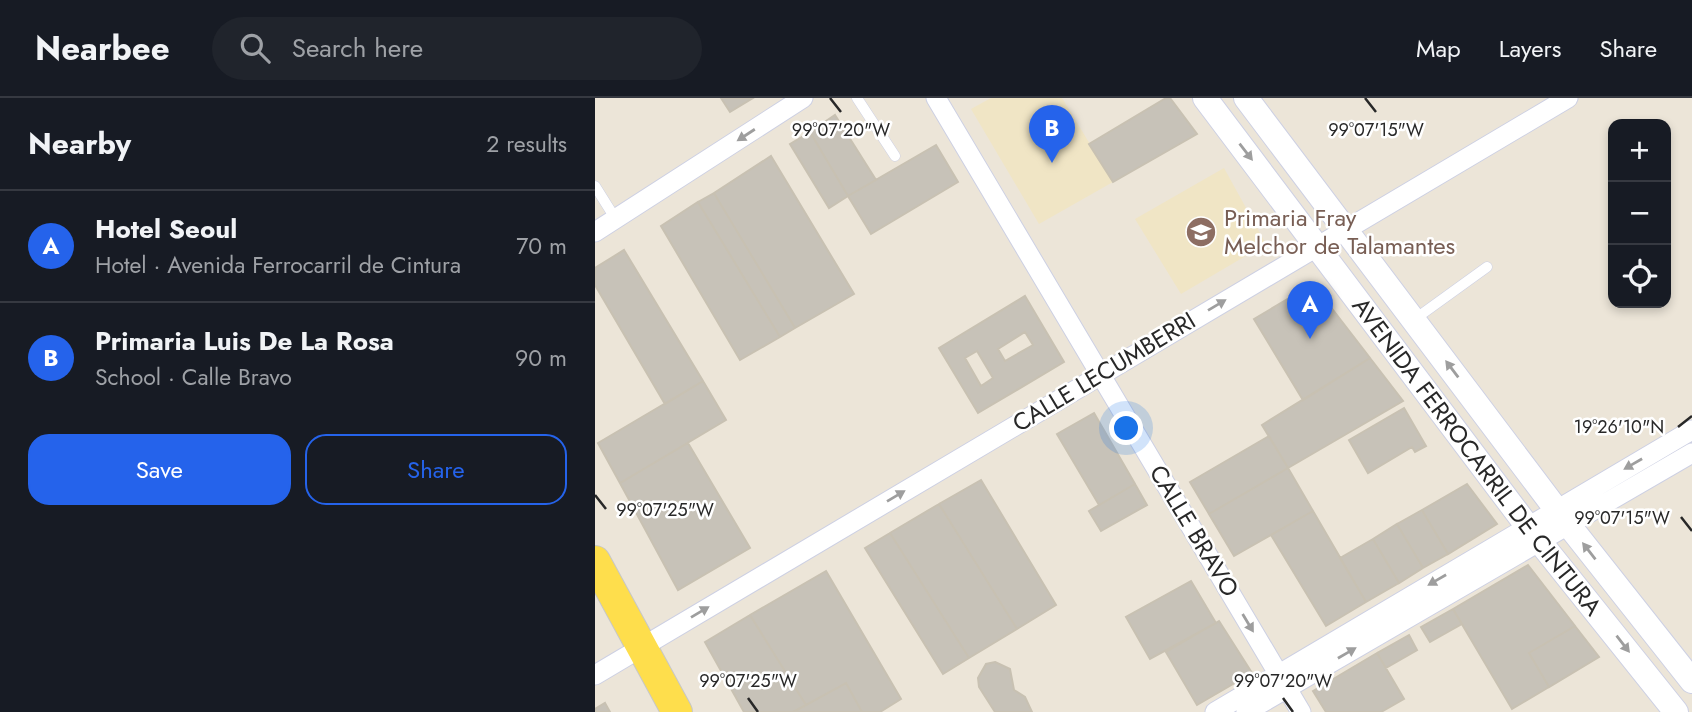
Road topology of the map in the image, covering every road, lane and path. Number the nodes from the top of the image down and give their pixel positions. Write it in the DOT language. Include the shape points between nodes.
graph roads {
  1 [pos="803,98"];
  2 [pos="857,98"];
  3 [pos="936,98"];
  4 [pos="1205,98"];
  5 [pos="1245,98"];
  6 [pos="1568,98"];
  7 [pos="895,156"];
  8 [pos="595,186"];
  9 [pos="615,218"];
  10 [pos="1345,228"];
  11 [pos="595,232"];
  12 [pos="1318,244"];
  13 [pos="1487,267"];
  14 [pos="1415,319"];
  15 [pos="1101,374"];
  16 [pos="1692,430"];
  17 [pos="1692,453"];
  18 [pos="1562,517"];
  19 [pos="1534,534"];
  20 [pos="595,561"];
  21 [pos="641,647"];
  22 [pos="595,675"];
  23 [pos="1283,680"];
  24 [pos="1692,681"];
  25 [pos="677,712"];
  26 [pos="1215,712"];
  27 [pos="1246,712"];
  28 [pos="1301,712"];
  29 [pos="1676,712"];
  1 -- 9 [label="street, one-way"];
  2 -- 7 [label="lane"];
  3 -- 15 [label="street, CALLE BRAVO"];
  4 -- 12 [label="street, AVENIDA FERROCARRIL DE CINTURA, one-way"];
  5 -- 10 [label="street, AVENIDA FERROCARRIL DE CINTURA"];
  6 -- 10 [label="street, CALLE LECUMBERRI"];
  8 -- 9 [label="lane"];
  9 -- 11 [label="street"];
  10 -- 12 [label="street, CALLE LECUMBERRI"];
  10 -- 14 [label="street, AVENIDA FERROCARRIL DE CINTURA"];
  15 -- 12 [label="street, CALLE LECUMBERRI, one-way"];
  12 -- 19 [label="street, AVENIDA FERROCARRIL DE CINTURA"];
  13 -- 14 [label="lane"];
  18 -- 14 [label="street, AVENIDA FERROCARRIL DE CINTURA, one-way"];
  21 -- 15 [label="street, CALLE LECUMBERRI, one-way"];
  15 -- 23 [label="street, CALLE BRAVO, one-way"];
  16 -- 18 [label="street, one-way"];
  17 -- 18 [label="street"];
  18 -- 19 [label="street"];
  24 -- 18 [label="street, AVENIDA FERROCARRIL DE CINTURA, one-way"];
  19 -- 23 [label="street"];
  19 -- 29 [label="street, AVENIDA FERROCARRIL DE CINTURA, one-way"];
  20 -- 21 [label="main road"];
  21 -- 22 [label="street, CALLE LECUMBERRI"];
  21 -- 25 [label="main road"];
  23 -- 26 [label="street"];
  23 -- 27 [label="street"];
  23 -- 28 [label="street, CALLE BRAVO"];
}
